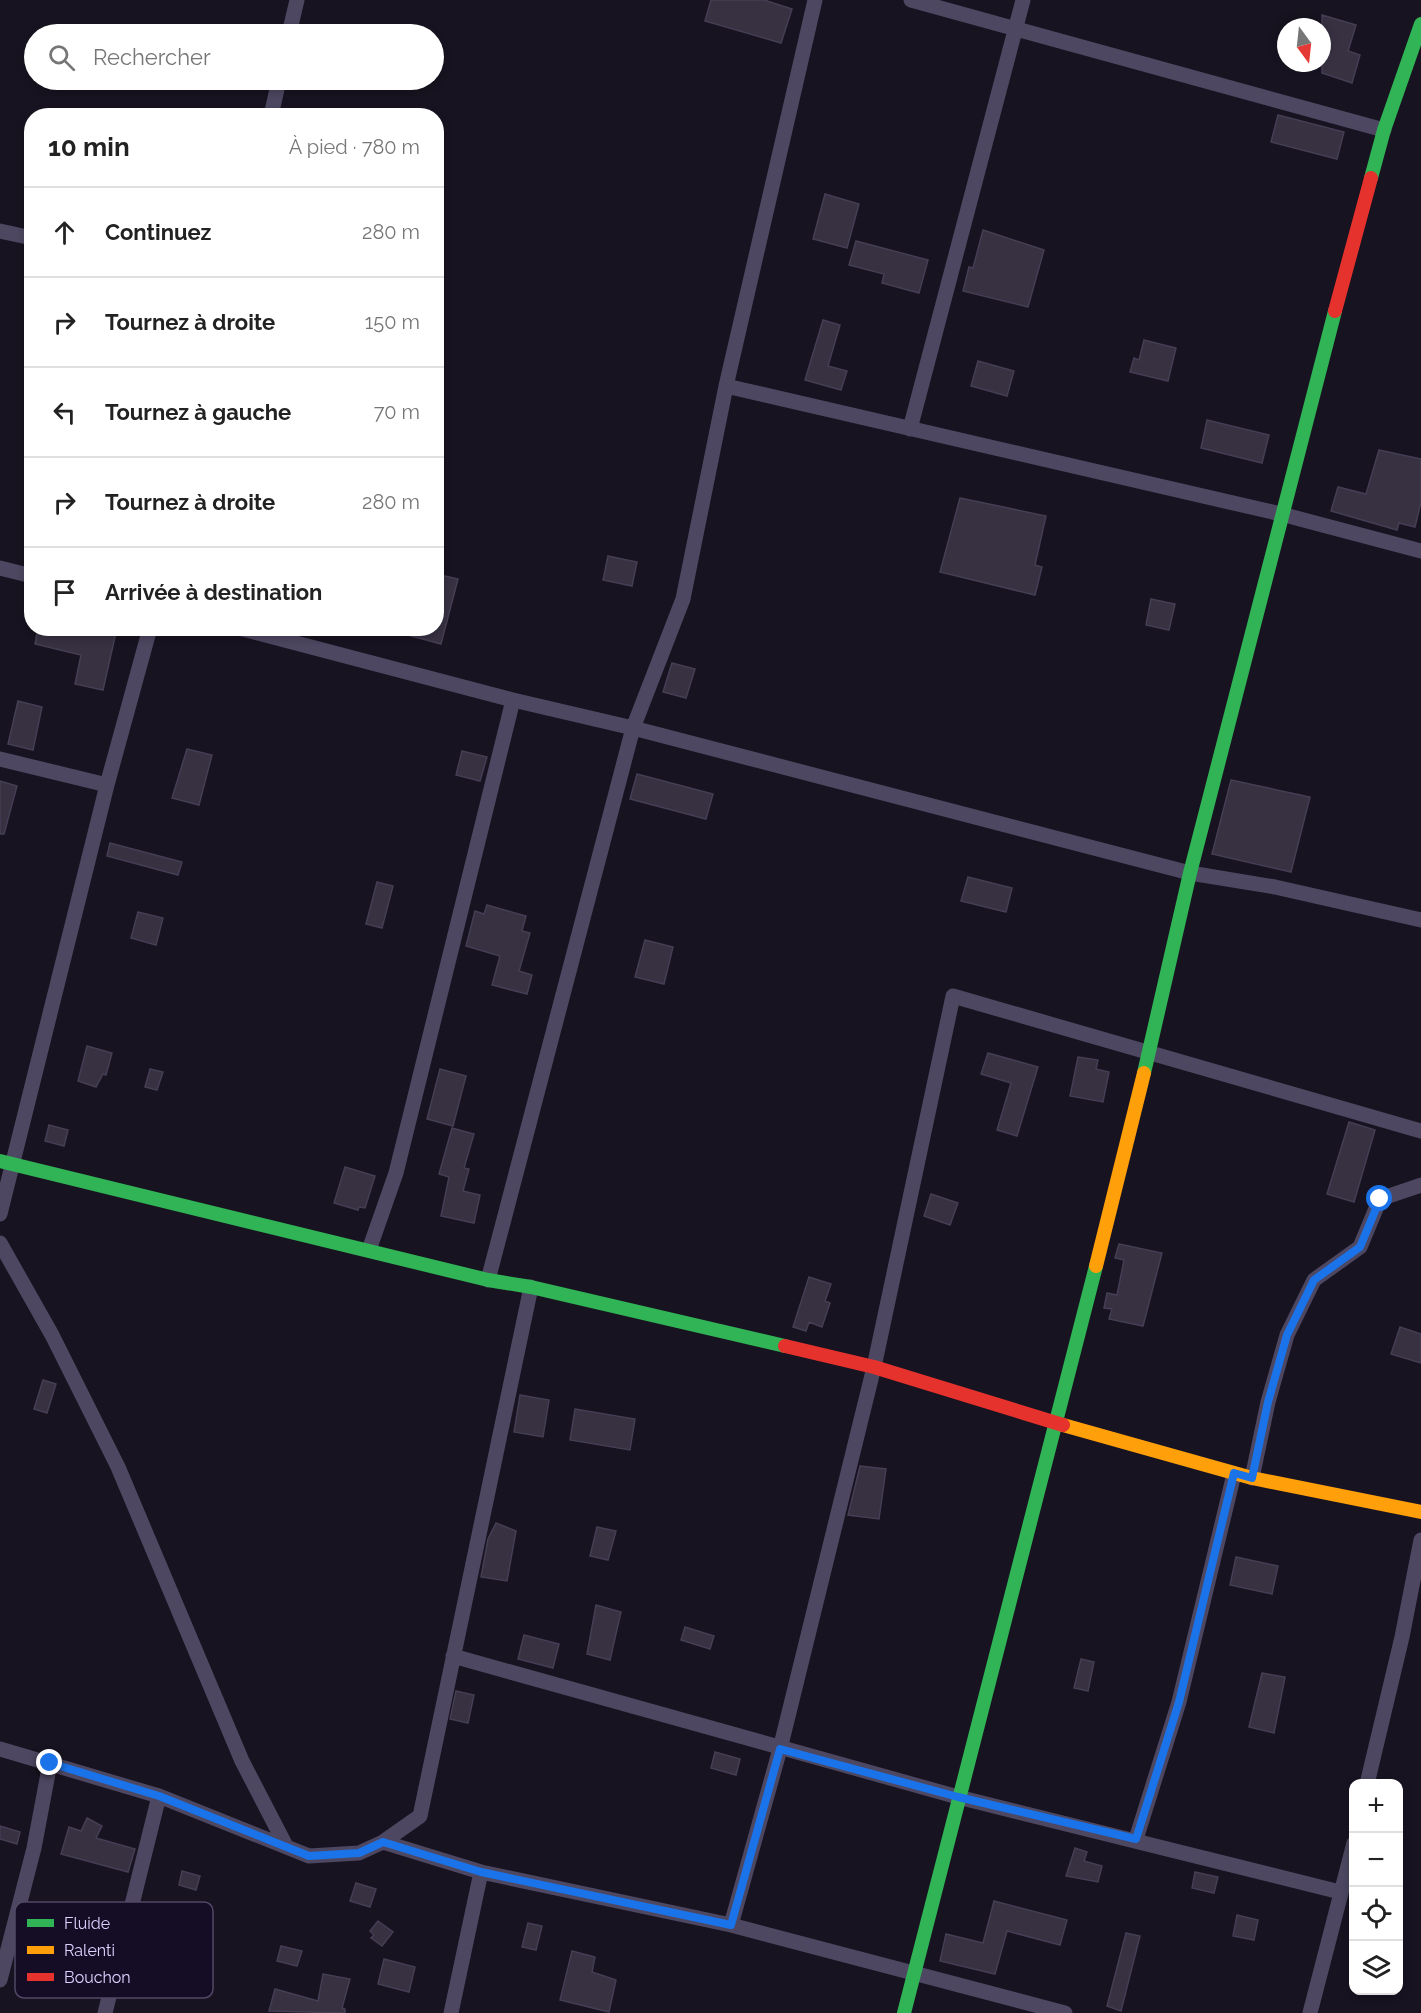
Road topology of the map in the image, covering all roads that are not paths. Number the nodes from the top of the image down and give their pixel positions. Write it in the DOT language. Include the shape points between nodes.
graph roads {
  1 [pos="297,0"];
  2 [pos="815,0"];
  3 [pos="911,0"];
  4 [pos="1023,0"];
  5 [pos="291,24"];
  6 [pos="1421,24"];
  7 [pos="1014,28"];
  8 [pos="277,90"];
  9 [pos="273,108"];
  10 [pos="1384,130"];
  11 [pos="0,231"];
  12 [pos="24,236"];
  13 [pos="726,386"];
  14 [pos="910,429"];
  15 [pos="1281,514"];
  16 [pos="1421,551"];
  17 [pos="0,568"];
  18 [pos="24,574"];
  19 [pos="148,636"];
  20 [pos="269,636"];
  21 [pos="513,700"];
  22 [pos="633,728"];
  23 [pos="0,759"];
  24 [pos="107,784"];
  25 [pos="1190,873"];
  26 [pos="1421,920"];
  27 [pos="1150,1051"];
  28 [pos="1421,1131"];
  29 [pos="6,1162"];
  30 [pos="1421,1185"];
  31 [pos="0,1214"];
  32 [pos="0,1243"];
  33 [pos="369,1250"];
  34 [pos="488,1280"];
  35 [pos="531,1287"];
  36 [pos="874,1367"];
  37 [pos="1057,1424"];
  38 [pos="1234,1473"];
  39 [pos="1252,1478"];
  40 [pos="1421,1512"];
  41 [pos="1421,1540"];
  42 [pos="453,1656"];
  43 [pos="0,1749"];
  44 [pos="780,1749"];
  45 [pos="50,1763"];
  46 [pos="1368,1779"];
  47 [pos="159,1796"];
  48 [pos="958,1797"];
  49 [pos="1136,1839"];
  50 [pos="383,1842"];
  51 [pos="285,1846"];
  52 [pos="1349,1858"];
  53 [pos="481,1872"];
  54 [pos="1340,1892"];
  55 [pos="20,1902"];
  56 [pos="133,1902"];
  57 [pos="15,1922"];
  58 [pos="731,1925"];
  59 [pos="913,1973"];
  60 [pos="0,1980"];
  61 [pos="109,1998"];
  62 [pos="105,2013"];
  63 [pos="451,2013"];
  64 [pos="904,2013"];
  65 [pos="1065,2013"];
  66 [pos="1310,2013"];
  1 -- 5 [label="street"];
  2 -- 13 [label="street"];
  3 -- 7 [label="street"];
  4 -- 7 [label="street"];
  6 -- 10 [label="street"];
  7 -- 10 [label="street"];
  7 -- 14 [label="street"];
  8 -- 9 [label="street"];
  10 -- 15 [label="street"];
  11 -- 12 [label="street"];
  13 -- 14 [label="street"];
  13 -- 22 [label="street" via="683,599"];
  14 -- 15 [label="street"];
  15 -- 16 [label="street"];
  15 -- 25 [label="street"];
  17 -- 18 [label="street"];
  19 -- 24 [label="street"];
  20 -- 21 [label="street"];
  21 -- 22 [label="street"];
  21 -- 33 [label="street" via="396,1173"];
  22 -- 25 [label="street"];
  22 -- 34 [label="street"];
  23 -- 24 [label="street"];
  24 -- 29 [label="street"];
  25 -- 26 [label="street" via="1275,887"];
  25 -- 27 [label="street"];
  27 -- 28 [label="street"];
  27 -- 36 [label="street" via="952,996"];
  27 -- 37 [label="street"];
  29 -- 31 [label="street"];
  29 -- 33 [label="street"];
  30 -- 39 [label="street" via="1380,1199 1360,1247 1314,1280 1287,1335"];
  32 -- 51 [label="street" via="52,1335 118,1467 242,1761"];
  33 -- 34 [label="street"];
  34 -- 35 [label="street"];
  35 -- 36 [label="street"];
  35 -- 42 [label="street"];
  36 -- 37 [label="street"];
  36 -- 44 [label="street"];
  37 -- 38 [label="street"];
  37 -- 48 [label="street"];
  38 -- 39 [label="street"];
  38 -- 49 [label="street" via="1179,1702"];
  39 -- 40 [label="street"];
  41 -- 46 [label="street"];
  42 -- 44 [label="street"];
  42 -- 50 [label="street" via="420,1816"];
  43 -- 45 [label="street"];
  44 -- 48 [label="street"];
  44 -- 58 [label="street"];
  45 -- 47 [label="street"];
  45 -- 55 [label="street"];
  47 -- 51 [label="street"];
  47 -- 56 [label="street"];
  48 -- 49 [label="street"];
  48 -- 59 [label="street"];
  49 -- 54 [label="street"];
  50 -- 51 [label="street" via="359,1853 309,1856"];
  50 -- 53 [label="street"];
  52 -- 54 [label="street"];
  53 -- 58 [label="street"];
  53 -- 63 [label="street"];
  54 -- 66 [label="street"];
  57 -- 60 [label="street"];
  58 -- 59 [label="street"];
  59 -- 64 [label="street"];
  59 -- 65 [label="street"];
  61 -- 62 [label="street"];
}
